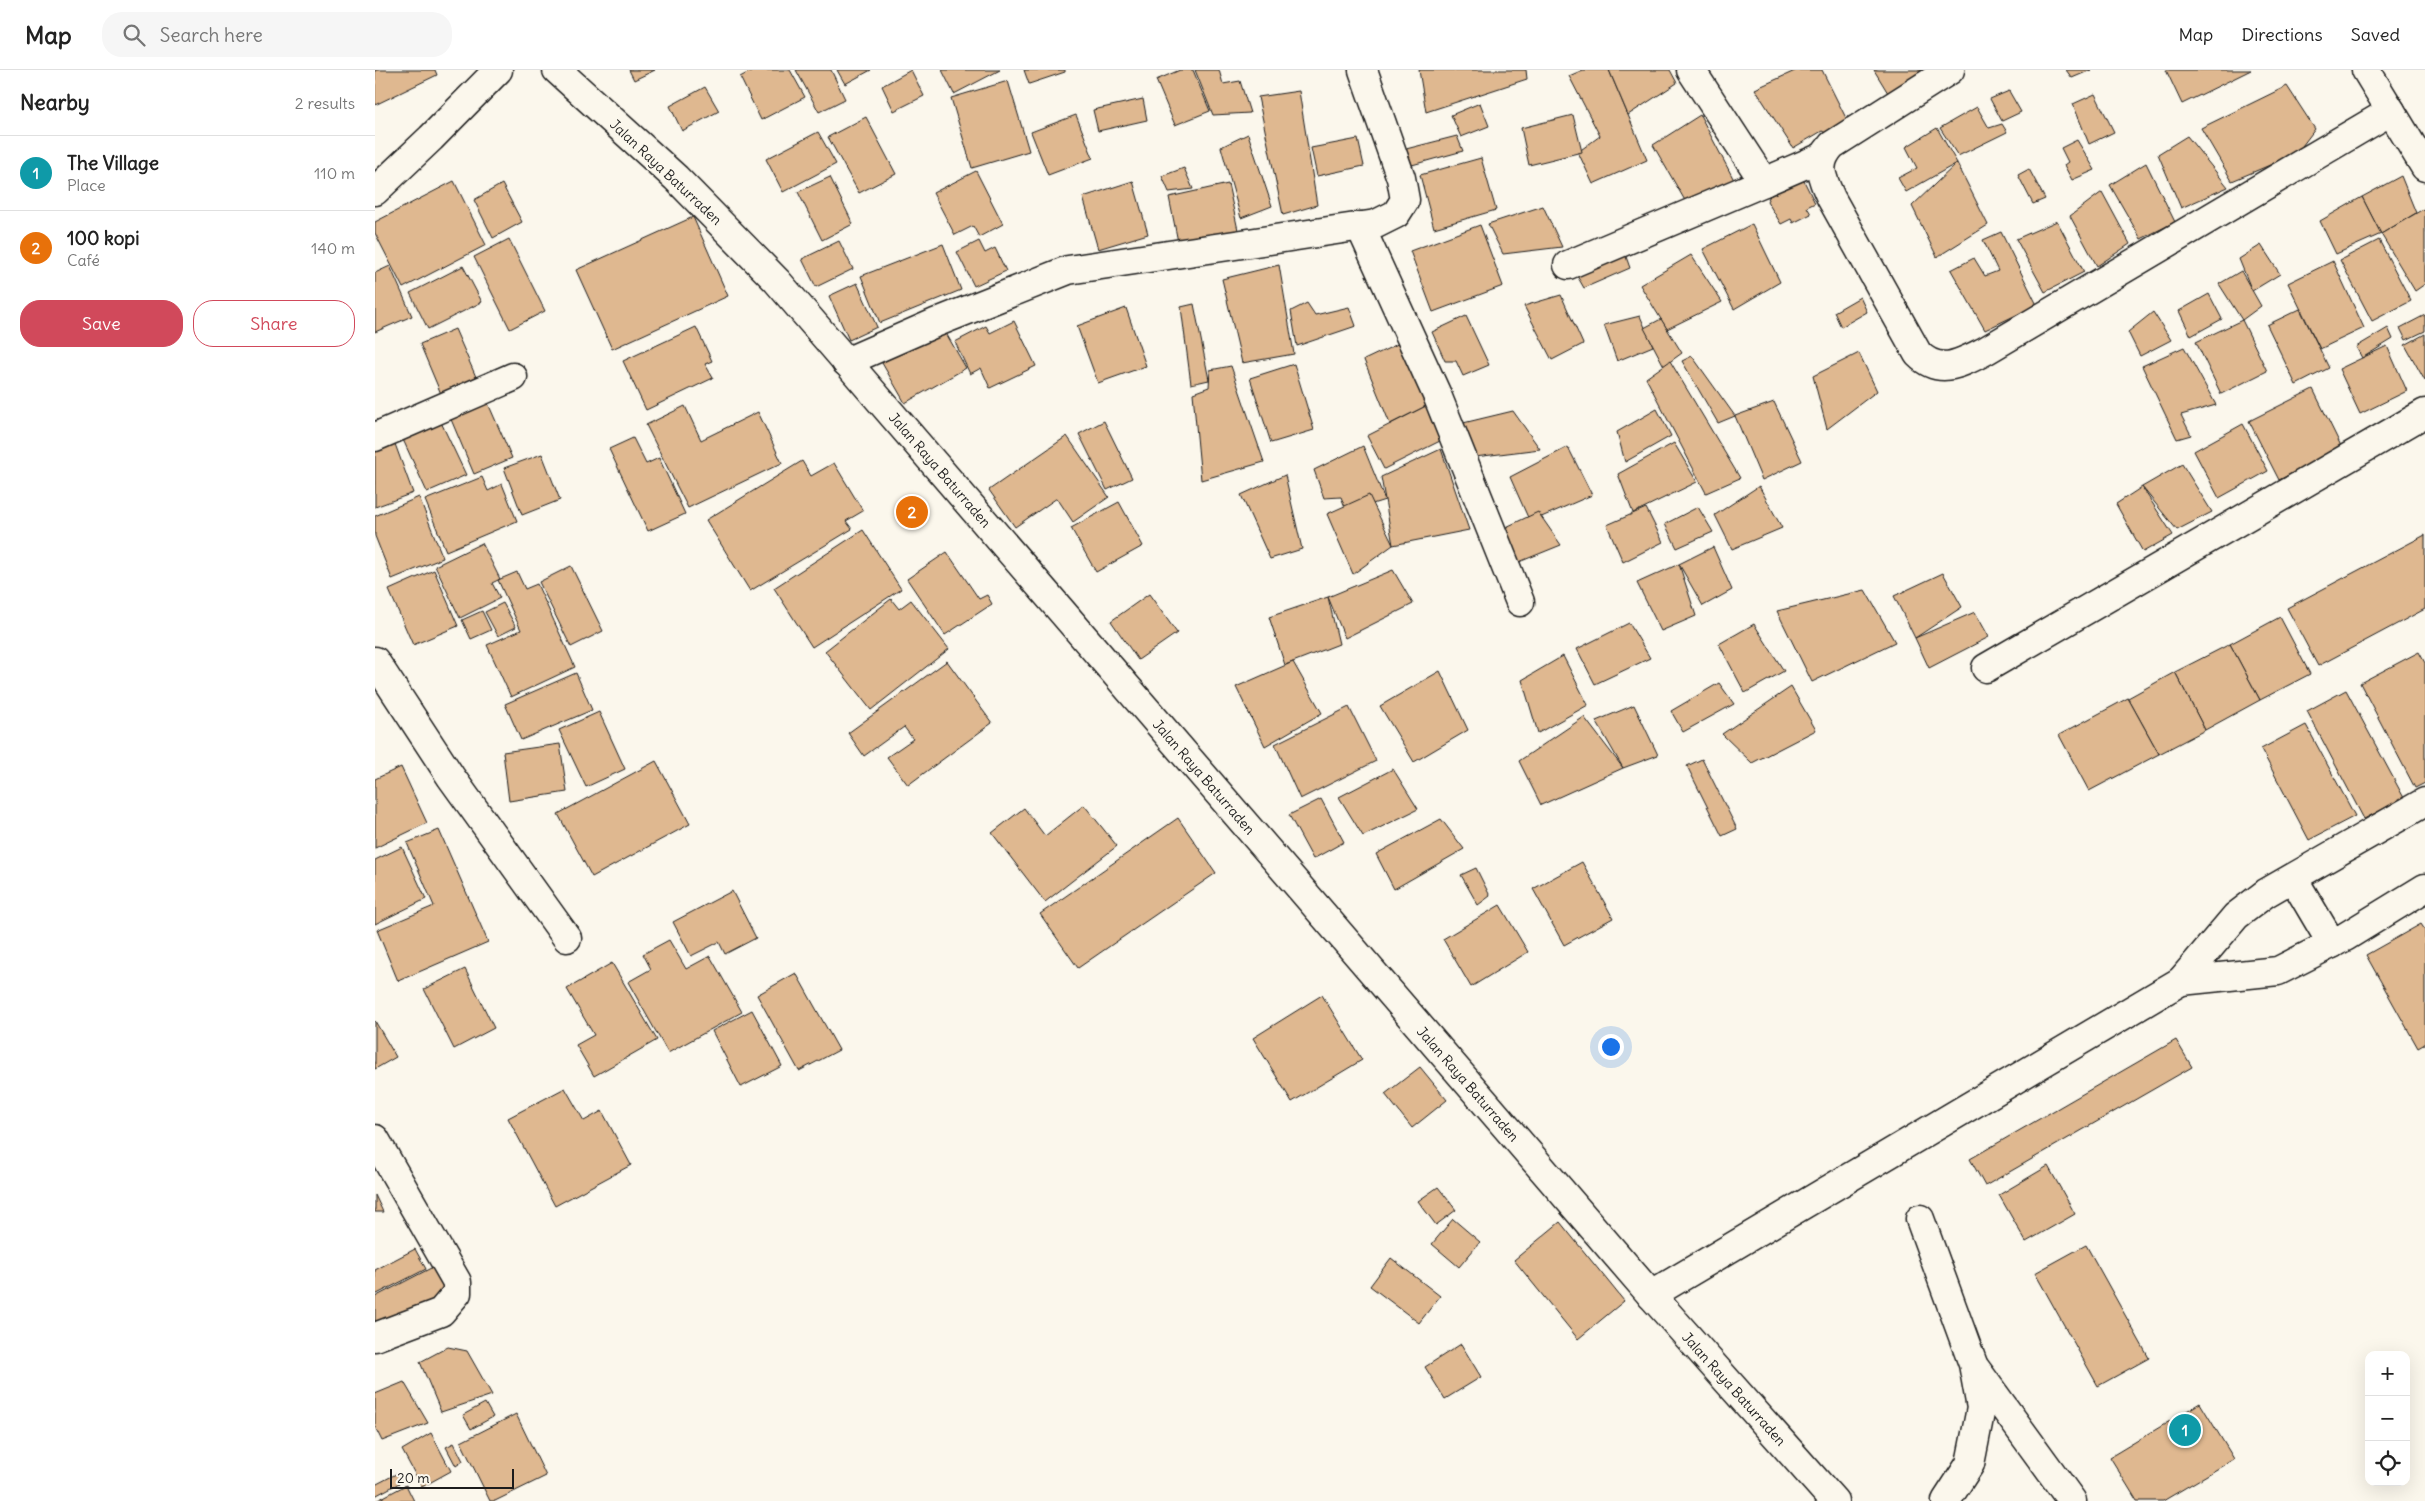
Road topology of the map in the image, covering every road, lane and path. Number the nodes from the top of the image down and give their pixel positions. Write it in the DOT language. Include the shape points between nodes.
graph roads {
  1 [pos="498,70"];
  2 [pos="557,70"];
  3 [pos="1363,70"];
  4 [pos="1691,70"];
  5 [pos="1950,70"];
  6 [pos="2366,70"];
  7 [pos="2391,111"];
  8 [pos="1822,157"];
  9 [pos="2425,167"];
  10 [pos="1764,182"];
  11 [pos="375,191"];
  12 [pos="1360,226"];
  13 [pos="1568,265"];
  14 [pos="846,362"];
  15 [pos="513,377"];
  16 [pos="2425,414"];
  17 [pos="375,438"];
  18 [pos="1520,602"];
  19 [pos="375,662"];
  20 [pos="1986,668"];
  21 [pos="2425,802"];
  22 [pos="2293,878"];
  23 [pos="2425,888"];
  24 [pos="567,938"];
  25 [pos="2332,944"];
  26 [pos="2181,981"];
  27 [pos="375,1139"];
  28 [pos="1920,1219"];
  29 [pos="1651,1296"];
  30 [pos="375,1337"];
  31 [pos="1973,1364"];
  32 [pos="1834,1501"];
  33 [pos="1946,1501"];
  34 [pos="2072,1501"];
  1 -- 11 [label="street"];
  2 -- 14 [label="street, Jalan Raya Baturraden" via="676,178 738,240"];
  3 -- 12 [label="street" via="1401,178 1405,200 1396,214 1376,224"];
  4 -- 10 [label="street"];
  5 -- 8 [label="street" via="1832,145"];
  6 -- 7 [label="street"];
  7 -- 8 [label="street" via="1957,365 1939,366 1926,362 1918,354 1831,198 1822,176"];
  7 -- 9 [label="street"];
  8 -- 10 [label="street"];
  10 -- 13 [label="street"];
  12 -- 14 [label="street" via="1068,270"];
  12 -- 18 [label="street" via="1437,394"];
  14 -- 29 [label="street, Jalan Raya Baturraden"];
  15 -- 17 [label="street"];
  16 -- 20 [label="street"];
  19 -- 24 [label="street" via="451,777"];
  21 -- 22 [label="street"];
  22 -- 25 [label="street"];
  22 -- 26 [label="street" via="2235,916"];
  23 -- 25 [label="street"];
  25 -- 26 [label="street" via="2278,972"];
  26 -- 29 [label="street"];
  27 -- 30 [label="street" via="457,1282 457,1293 441,1312"];
  28 -- 31 [label="street"];
  29 -- 32 [label="street, Jalan Raya Baturraden"];
  31 -- 33 [label="street" via="1981,1408 1970,1464"];
  31 -- 34 [label="street"];
}
